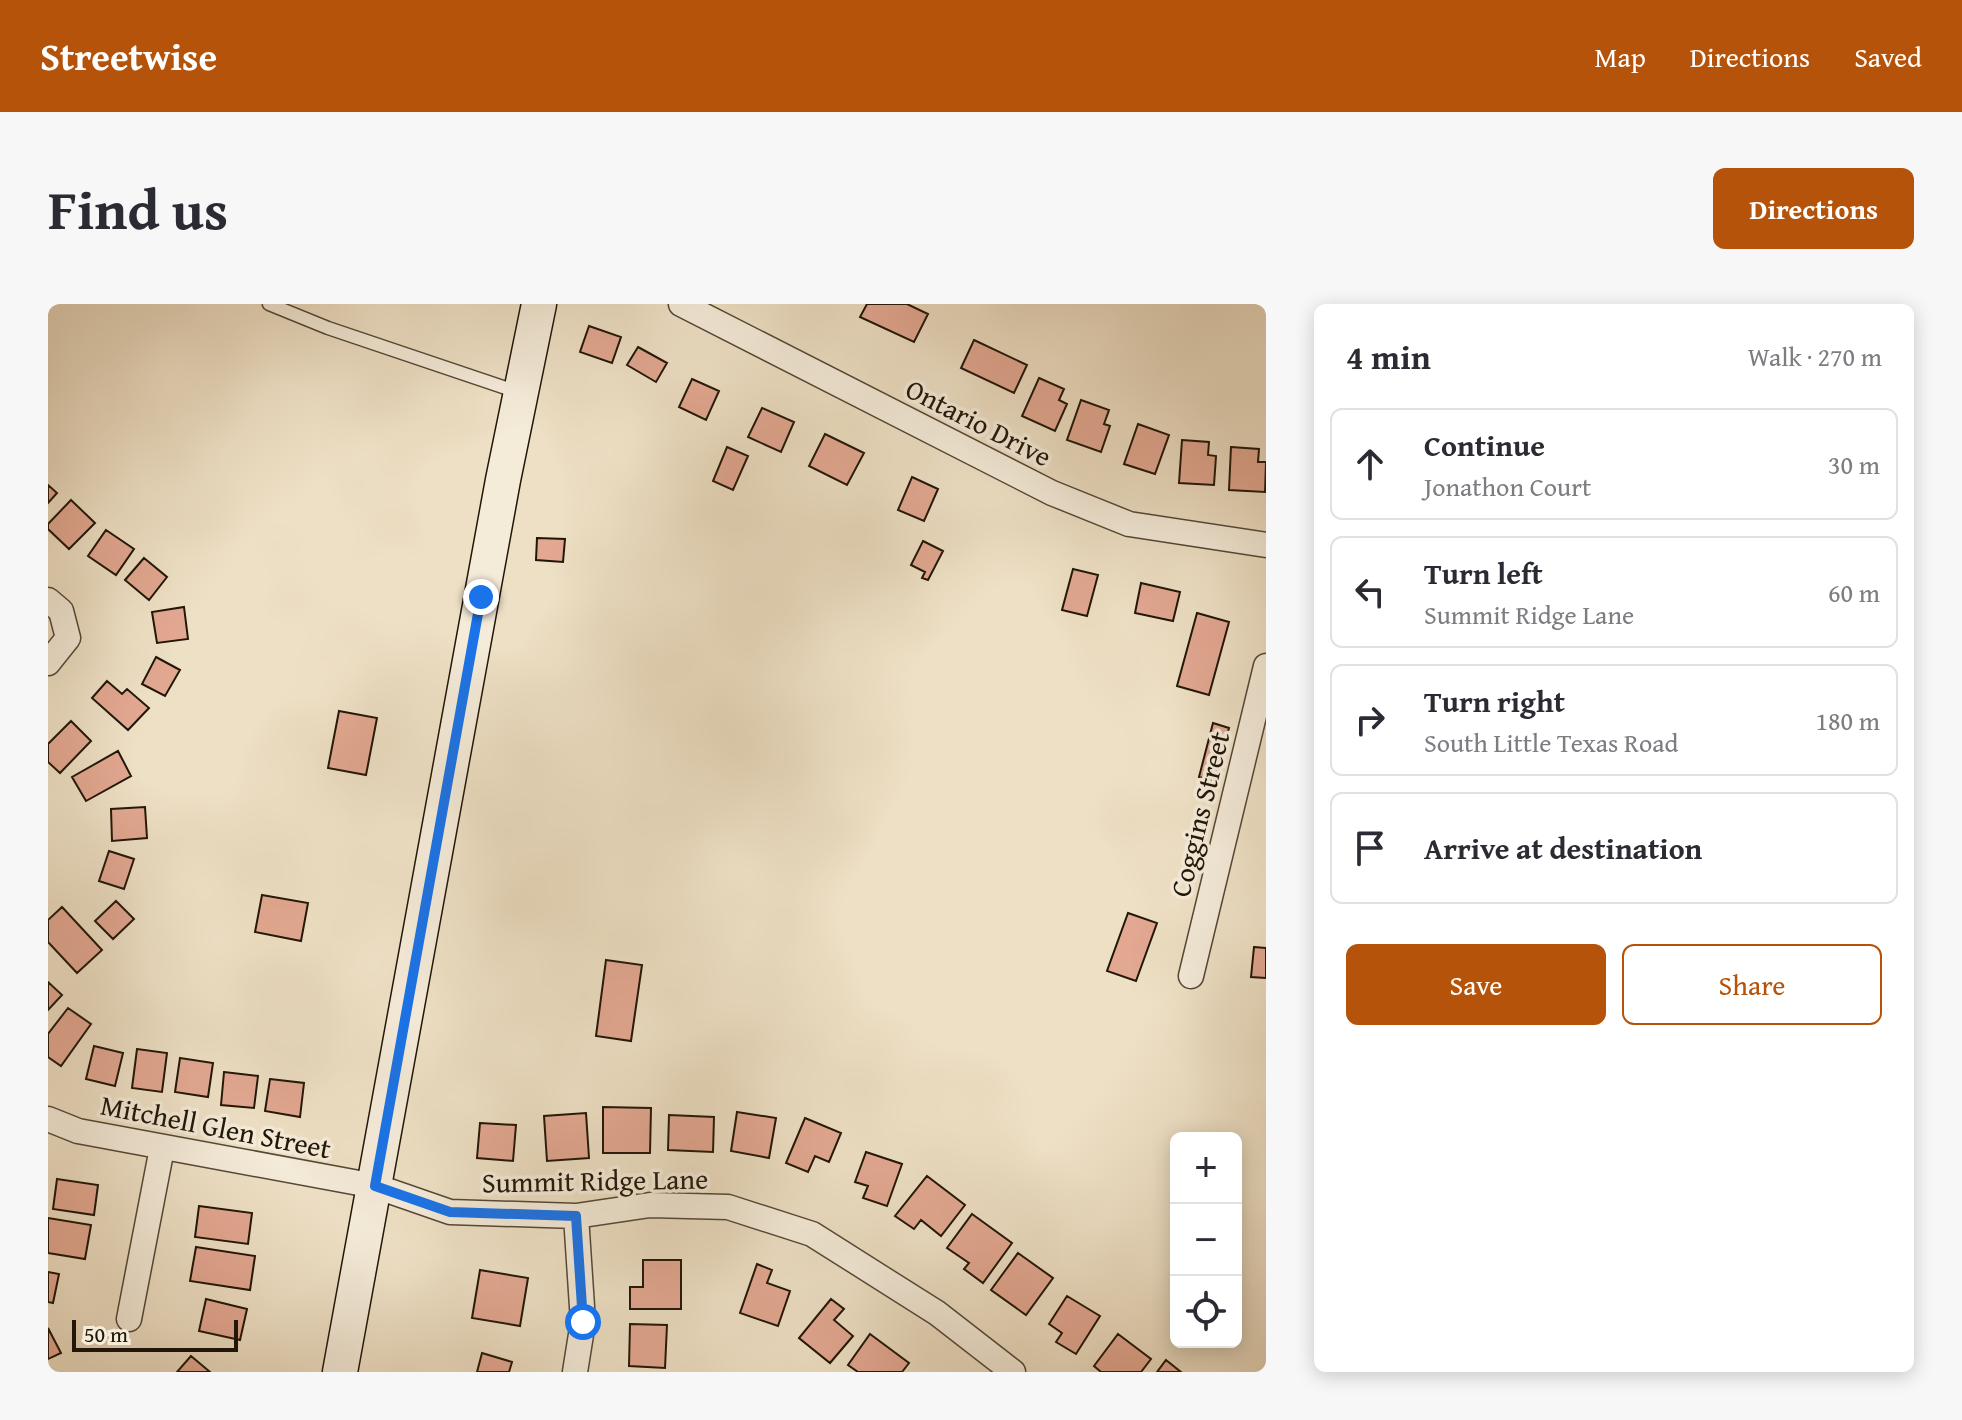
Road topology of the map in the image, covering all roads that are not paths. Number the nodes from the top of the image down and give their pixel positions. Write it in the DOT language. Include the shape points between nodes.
graph roads {
  1 [pos="269,304"];
  2 [pos="539,304"];
  3 [pos="681,304"];
  4 [pos="521,393"];
  5 [pos="1266,545"];
  6 [pos="48,600"];
  7 [pos="48,663"];
  8 [pos="1266,666"];
  9 [pos="1191,976"];
  10 [pos="48,1119"];
  11 [pos="162,1148"];
  12 [pos="375,1186"];
  13 [pos="576,1216"];
  14 [pos="129,1319"];
  15 [pos="340,1372"];
  16 [pos="575,1372"];
  17 [pos="1013,1372"];
  1 -- 4 [label="lane"];
  2 -- 4 [label="street"];
  3 -- 5 [label="street, Ontario Drive" via="1052,493 1129,524"];
  4 -- 12 [label="street"];
  6 -- 7 [label="street" via="61,611 68,638"];
  8 -- 9 [label="street, Coggins Street"];
  10 -- 11 [label="street, Mitchell Glen Street" via="78,1131"];
  11 -- 12 [label="street, Mitchell Glen Street"];
  11 -- 14 [label="street"];
  12 -- 13 [label="street, Summit Ridge Lane" via="450,1212"];
  12 -- 15 [label="street"];
  13 -- 16 [label="street" via="583,1322"];
  13 -- 17 [label="street, Summit Ridge Lane" via="650,1205 728,1207 812,1234 937,1313"];
}
